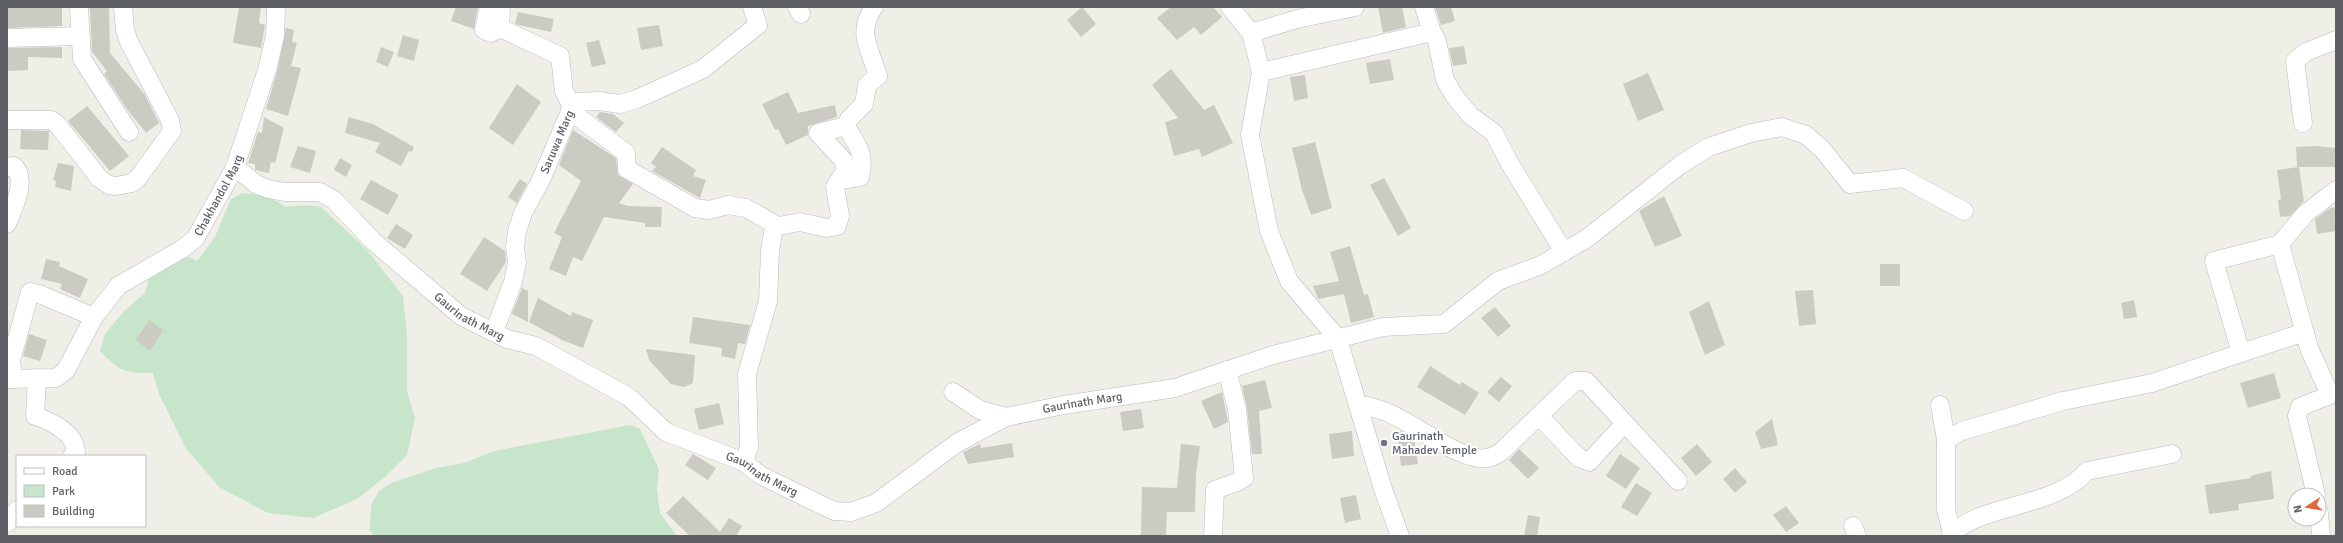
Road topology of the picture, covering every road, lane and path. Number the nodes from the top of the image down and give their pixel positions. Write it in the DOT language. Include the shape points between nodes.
graph roads {
  1 [pos="79,7"];
  2 [pos="123,7"];
  3 [pos="276,7"];
  4 [pos="489,7"];
  5 [pos="501,7"];
  6 [pos="752,7"];
  7 [pos="874,7"];
  8 [pos="1230,7"];
  9 [pos="1352,7"];
  10 [pos="1424,7"];
  11 [pos="500,28"];
  12 [pos="1432,32"];
  13 [pos="1251,33"];
  14 [pos="80,36"];
  15 [pos="7,38"];
  16 [pos="2336,40"];
  17 [pos="1261,72"];
  18 [pos="571,109"];
  19 [pos="7,120"];
  20 [pos="2303,123"];
  21 [pos="846,126"];
  22 [pos="129,132"];
  23 [pos="7,167"];
  24 [pos="235,167"];
  25 [pos="840,180"];
  26 [pos="2336,190"];
  27 [pos="1964,211"];
  28 [pos="7,224"];
  29 [pos="778,226"];
  30 [pos="2280,244"];
  31 [pos="1564,252"];
  32 [pos="94,317"];
  33 [pos="494,332"];
  34 [pos="2305,332"];
  35 [pos="1338,339"];
  36 [pos="2241,353"];
  37 [pos="1227,370"];
  38 [pos="37,378"];
  39 [pos="10,379"];
  40 [pos="953,392"];
  41 [pos="2333,394"];
  42 [pos="1359,405"];
  43 [pos="1940,405"];
  44 [pos="1539,416"];
  45 [pos="1006,417"];
  46 [pos="1624,424"];
  47 [pos="1946,440"];
  48 [pos="2172,454"];
  49 [pos="73,455"];
  50 [pos="744,462"];
  51 [pos="1678,481"];
  52 [pos="2314,487"];
  53 [pos="16,511"];
  54 [pos="7,523"];
  55 [pos="1951,535"];
  56 [pos="1213,536"];
  57 [pos="1400,536"];
  1 -- 14 [label="street"];
  2 -- 19 [label="street" via="129,42 170,120 172,131 138,178 124,186 109,185 99,178 57,124 51,120"];
  3 -- 24 [label="street, Chakhandol Marg" via="275,36 267,70"];
  4 -- 11 [label="street" via="484,30 491,33"];
  5 -- 11 [label="street"];
  6 -- 18 [label="street, Saruwa Marg" via="758,25 704,69 637,99 620,104 599,101 574,102"];
  7 -- 21 [label="street" via="866,19 864,32 878,76 867,85 864,104 849,119"];
  8 -- 13 [label="street"];
  9 -- 13 [label="street" via="1297,19"];
  10 -- 12 [label="street"];
  11 -- 18 [label="street" via="560,56 564,91"];
  12 -- 17 [label="street"];
  12 -- 31 [label="street" via="1437,41 1446,80 1455,97 1471,116 1494,133"];
  13 -- 17 [label="street"];
  14 -- 15 [label="street"];
  14 -- 22 [label="street" via="82,59"];
  16 -- 20 [label="street" via="2306,52 2295,61"];
  17 -- 35 [label="street" via="1250,135 1269,231 1289,281"];
  18 -- 29 [label="street" via="626,153 627,169 656,187 695,208 709,210 728,205 746,208"];
  18 -- 33 [label="street, Saruwa Marg" via="540,182 523,213 517,231 517,263 513,282"];
  21 -- 25 [label="street" via="864,163 860,177"];
  21 -- 25 [label="street" via="818,133 844,162 845,171"];
  23 -- 28 [label="street" via="14,166 20,177"];
  24 -- 32 [label="street, Chakhandol Marg" via="195,239 118,286"];
  24 -- 33 [label="street, Gaurinath Marg" via="256,184 268,189 285,192 320,192 334,200 373,241 461,316"];
  25 -- 29 [label="street" via="835,188 840,216 837,226 828,228 800,222"];
  26 -- 30 [label="street" via="2305,214"];
  27 -- 31 [label="street, Gaurinath Marg" via="1903,178 1850,184 1815,142 1806,135 1782,127 1751,133 1709,147 1680,165 1586,240"];
  29 -- 50 [label="street" via="774,227 770,251 766,308 747,374 749,448"];
  30 -- 34 [label="street"];
  30 -- 36 [label="street" via="2214,261"];
  31 -- 35 [label="street, Gaurinath Marg" via="1541,265 1498,281 1444,324 1383,327"];
  32 -- 38 [label="street, Chakhandol Marg" via="66,370 56,378"];
  32 -- 39 [label="street" via="30,292 11,360"];
  33 -- 50 [label="street, Gaurinath Marg" via="507,339 536,346 628,397 666,432"];
  34 -- 36 [label="street"];
  34 -- 41 [label="street" via="2309,348"];
  35 -- 37 [label="street, Gaurinath Marg" via="1273,355"];
  35 -- 42 [label="street"];
  36 -- 47 [label="street" via="2152,383 2063,401 1962,431"];
  37 -- 45 [label="street, Gaurinath Marg" via="1175,388 1064,405"];
  37 -- 56 [label="street" via="1237,409 1244,478 1215,490"];
  38 -- 39 [label="street, Chakhandol Marg"];
  38 -- 49 [label="street" via="35,416 48,420 63,430 76,446"];
  40 -- 45 [label="street" via="980,410"];
  41 -- 52 [label="street" via="2300,407 2297,416"];
  42 -- 44 [label="street" via="1377,407 1450,447 1479,459 1492,458 1501,452"];
  42 -- 57 [label="street" via="1383,489"];
  43 -- 47 [label="street"];
  44 -- 46 [label="street" via="1575,381 1586,381"];
  44 -- 46 [label="street" via="1579,458 1589,462"];
  45 -- 50 [label="street, Gaurinath Marg" via="957,443 876,503 851,512 834,511 760,475"];
  46 -- 51 [label="street"];
  47 -- 55 [label="street" via="1946,509"];
  48 -- 55 [label="street" via="2087,471 2080,480 2058,492 1969,521"];
  53 -- 54 [label="street"];
}
